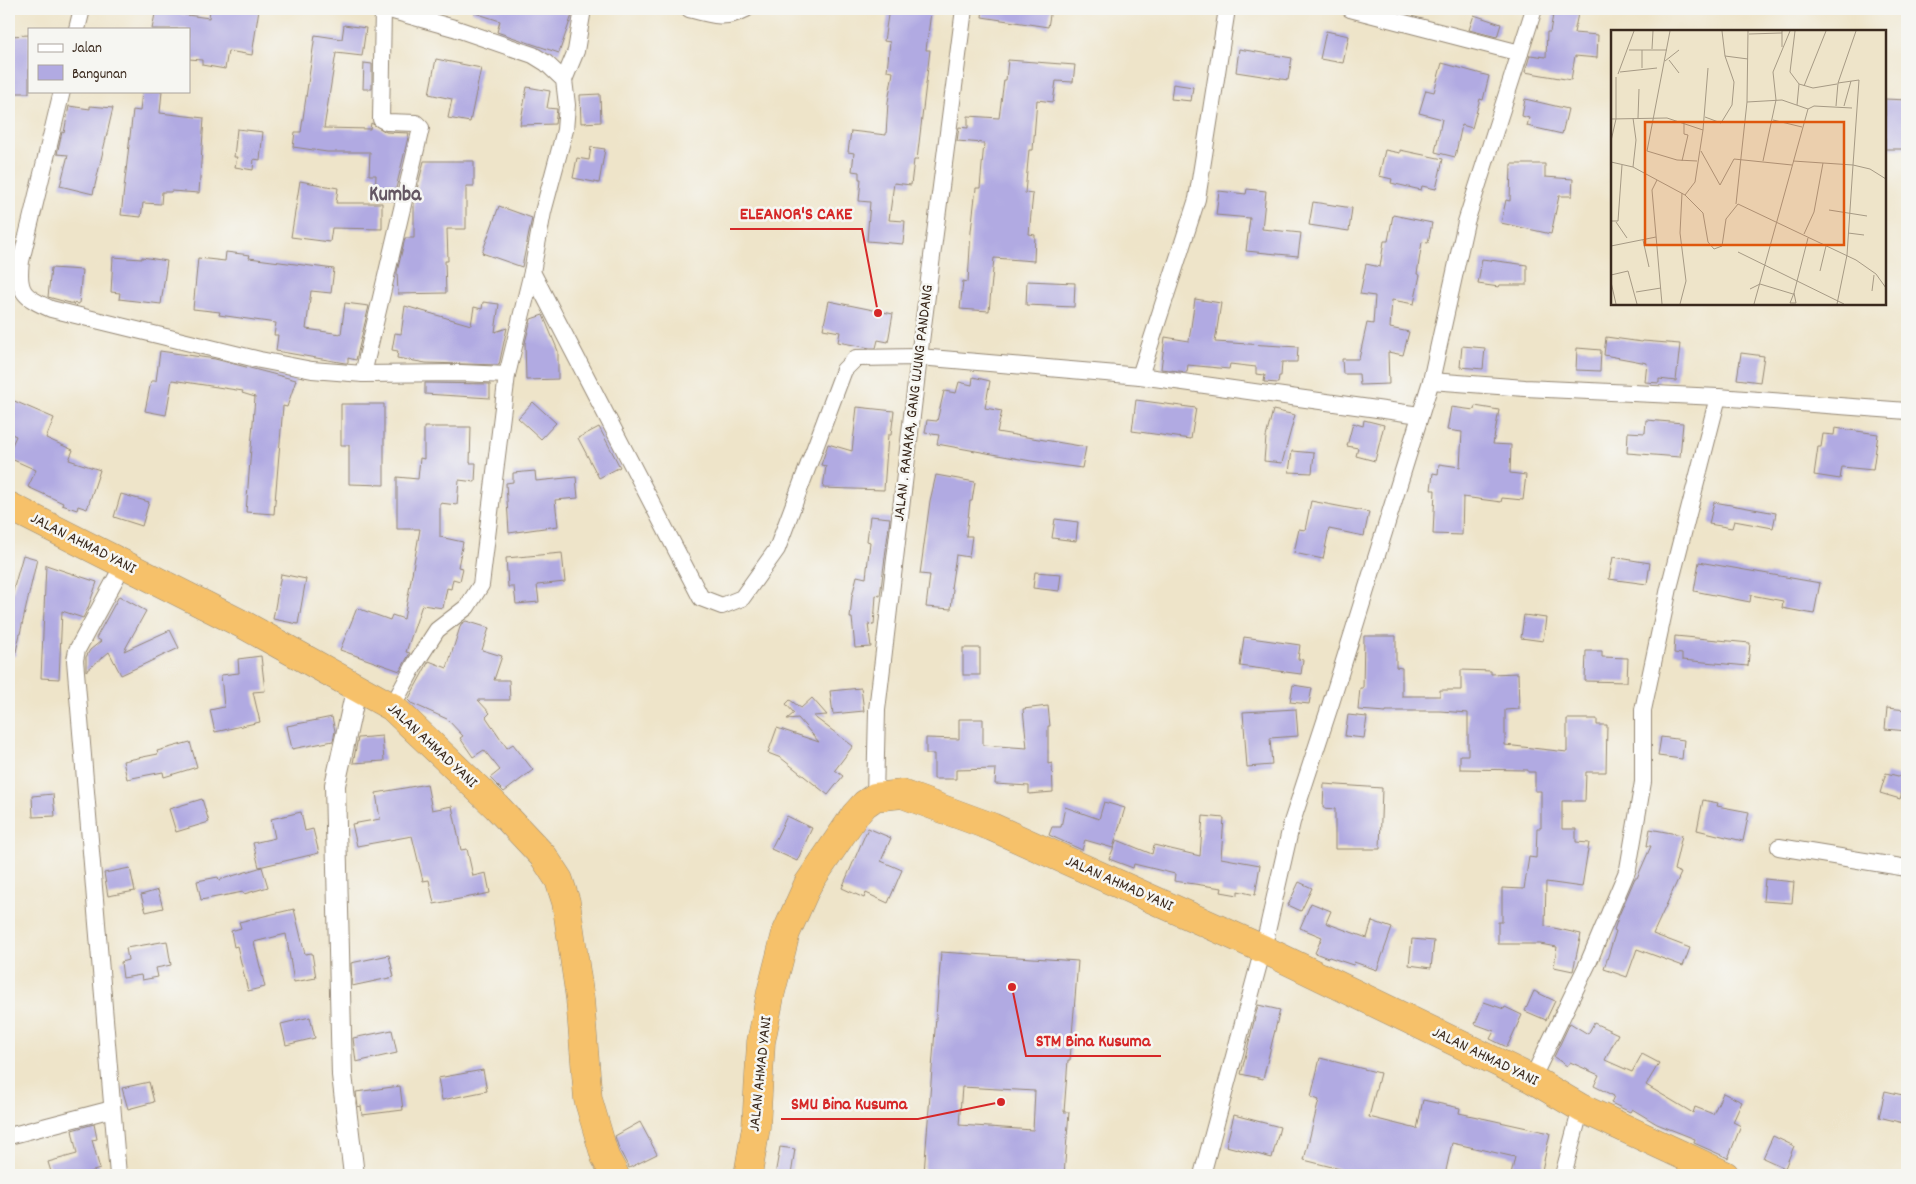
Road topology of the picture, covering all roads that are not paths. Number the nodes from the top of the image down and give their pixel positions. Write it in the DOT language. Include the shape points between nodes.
graph roads {
  1 [pos="82,9"];
  2 [pos="385,9"];
  3 [pos="583,9"];
  4 [pos="690,9"];
  5 [pos="746,9"];
  6 [pos="964,9"];
  7 [pos="1227,9"];
  8 [pos="1350,9"];
  9 [pos="1534,9"];
  10 [pos="77,28"];
  11 [pos="1520,54"];
  12 [pos="564,80"];
  13 [pos="62,92"];
  14 [pos="532,272"];
  15 [pos="16,292"];
  16 [pos="919,357"];
  17 [pos="363,374"];
  18 [pos="507,375"];
  19 [pos="1140,376"];
  20 [pos="1431,382"];
  21 [pos="1718,397"];
  22 [pos="1907,411"];
  23 [pos="1420,415"];
  24 [pos="9,506"];
  25 [pos="124,565"];
  26 [pos="357,686"];
  27 [pos="392,706"];
  28 [pos="875,797"];
  29 [pos="1779,847"];
  30 [pos="1907,868"];
  31 [pos="1263,949"];
  32 [pos="1532,1079"];
  33 [pos="1581,1108"];
  34 [pos="112,1109"];
  35 [pos="9,1136"];
  36 [pos="118,1175"];
  37 [pos="354,1175"];
  38 [pos="615,1175"];
  39 [pos="748,1175"];
  40 [pos="1202,1175"];
  41 [pos="1563,1175"];
  42 [pos="1725,1175"];
  1 -- 10 [label="street"];
  2 -- 12 [label="street" via="533,55"];
  2 -- 17 [label="street" via="381,119 416,123 421,128"];
  3 -- 12 [label="street" via="576,51"];
  4 -- 5 [label="street" via="712,15 734,15"];
  6 -- 16 [label="street, JALAN . RANAKA, GANG UJUNG PANDANG"];
  7 -- 19 [label="street" via="1197,199"];
  8 -- 11 [label="street"];
  9 -- 11 [label="street"];
  11 -- 20 [label="street" via="1466,222"];
  12 -- 14 [label="street" via="565,130 543,212"];
  13 -- 15 [label="street"];
  14 -- 16 [label="street" via="701,598 722,606 742,598 777,549 844,370 856,358"];
  14 -- 18 [label="street"];
  15 -- 17 [label="street" via="51,309 260,360 312,370"];
  16 -- 19 [label="street"];
  16 -- 28 [label="street, JALAN . RANAKA, GANG UJUNG PANDANG" via="877,710"];
  17 -- 18 [label="street"];
  18 -- 27 [label="street" via="481,585 467,607 437,630"];
  19 -- 23 [label="street"];
  20 -- 21 [label="street"];
  20 -- 23 [label="street"];
  21 -- 22 [label="street"];
  21 -- 32 [label="street" via="1669,588 1643,710 1643,782 1628,869 1589,961"];
  23 -- 31 [label="street" via="1292,822"];
  24 -- 25 [label="highway, JALAN AHMAD YANI"];
  25 -- 26 [label="highway, JALAN AHMAD YANI"];
  25 -- 34 [label="street" via="77,650 75,660"];
  26 -- 27 [label="highway, JALAN AHMAD YANI"];
  26 -- 37 [label="street" via="335,785 342,1075"];
  27 -- 38 [label="highway, JALAN AHMAD YANI" via="518,828 559,880 566,902 580,999 588,1099 605,1157"];
  28 -- 31 [label="highway, JALAN AHMAD YANI" via="902,794 992,827"];
  28 -- 39 [label="highway, JALAN AHMAD YANI" via="855,815 808,884 786,933 761,1042 756,1127"];
  29 -- 30 [label="street"];
  31 -- 32 [label="highway, JALAN AHMAD YANI"];
  31 -- 40 [label="street"];
  32 -- 33 [label="highway, JALAN AHMAD YANI"];
  33 -- 41 [label="street"];
  33 -- 42 [label="highway, JALAN AHMAD YANI"];
  34 -- 35 [label="street"];
  34 -- 36 [label="street"];
}
